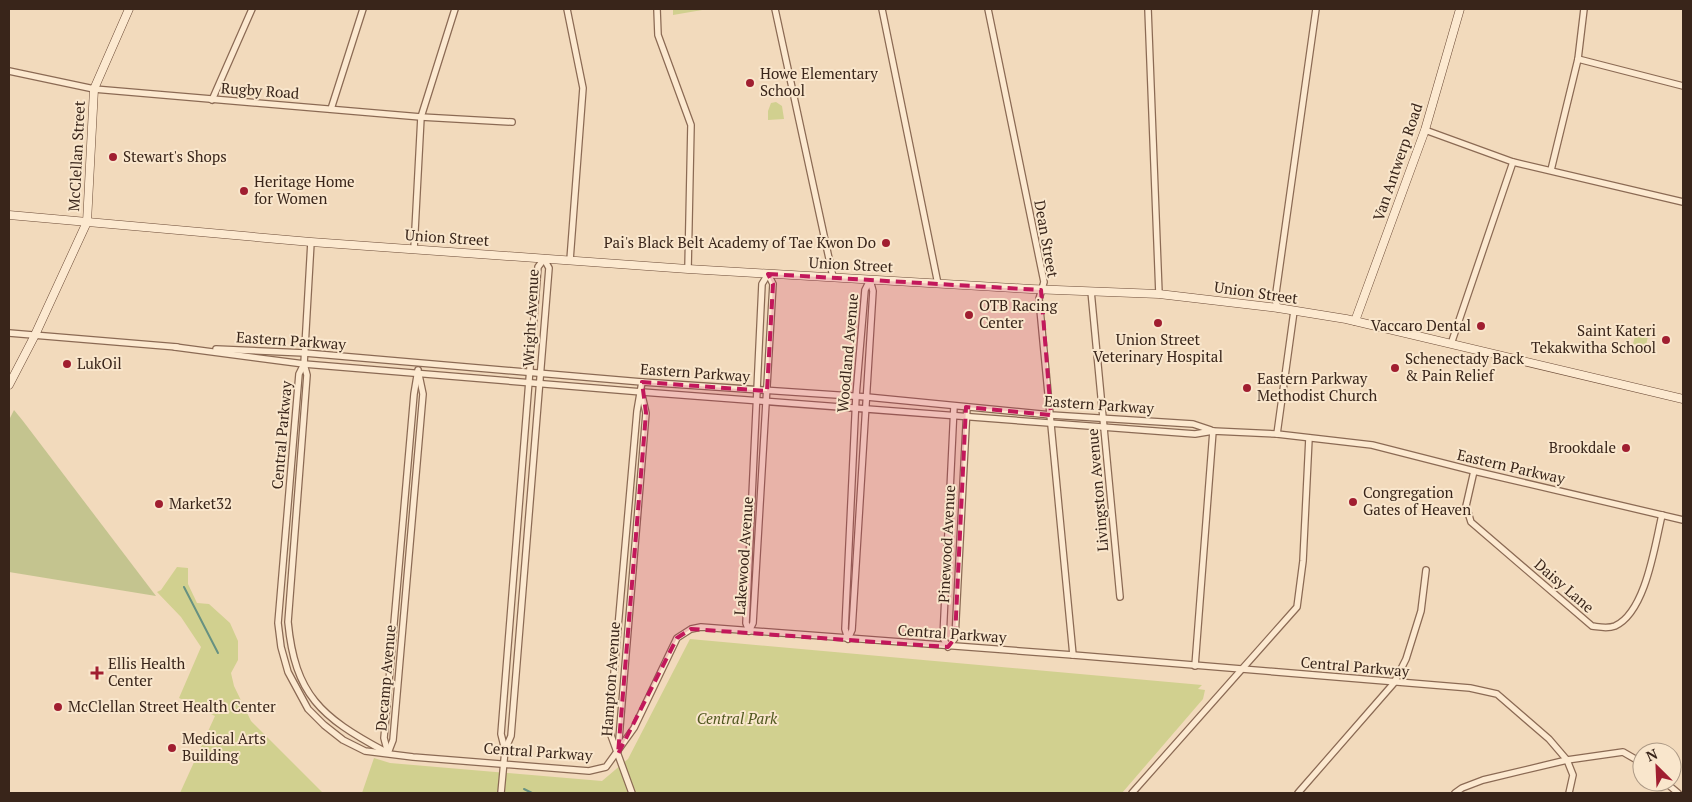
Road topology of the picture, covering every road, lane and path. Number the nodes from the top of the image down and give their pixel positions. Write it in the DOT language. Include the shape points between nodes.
graph roads {
  1 [pos="129,9"];
  2 [pos="252,9"];
  3 [pos="363,9"];
  4 [pos="455,9"];
  5 [pos="567,9"];
  6 [pos="657,9"];
  7 [pos="775,9"];
  8 [pos="882,9"];
  9 [pos="988,9"];
  10 [pos="1148,9"];
  11 [pos="1316,9"];
  12 [pos="1460,9"];
  13 [pos="1584,9"];
  14 [pos="1578,59"];
  15 [pos="9,71"];
  16 [pos="1683,86"];
  17 [pos="94,89"];
  18 [pos="212,100"];
  19 [pos="331,109"];
  20 [pos="421,117"];
  21 [pos="512,122"];
  22 [pos="1425,130"];
  23 [pos="1513,162"];
  24 [pos="1551,170"];
  25 [pos="1683,202"];
  26 [pos="9,215"];
  27 [pos="87,222"];
  28 [pos="311,242"];
  29 [pos="414,249"];
  30 [pos="544,259"];
  31 [pos="570,260"];
  32 [pos="688,269"];
  33 [pos="768,274"];
  34 [pos="832,278"];
  35 [pos="870,280"];
  36 [pos="938,284"];
  37 [pos="1041,290"];
  38 [pos="1091,291"];
  39 [pos="1159,294"];
  40 [pos="1278,308"];
  41 [pos="1294,312"];
  42 [pos="1355,321"];
  43 [pos="760,332"];
  44 [pos="9,333"];
  45 [pos="770,333"];
  46 [pos="35,335"];
  47 [pos="1451,344"];
  48 [pos="175,347"];
  49 [pos="305,353"];
  50 [pos="304,364"];
  51 [pos="418,364"];
  52 [pos="531,372"];
  53 [pos="418,373"];
  54 [pos="541,374"];
  55 [pos="530,382"];
  56 [pos="642,382"];
  57 [pos="540,383"];
  58 [pos="9,384"];
  59 [pos="756,390"];
  60 [pos="642,392"];
  61 [pos="767,392"];
  62 [pos="856,396"];
  63 [pos="867,397"];
  64 [pos="1683,399"];
  65 [pos="755,400"];
  66 [pos="766,401"];
  67 [pos="954,406"];
  68 [pos="967,407"];
  69 [pos="856,408"];
  70 [pos="866,409"];
  71 [pos="1051,415"];
  72 [pos="954,416"];
  73 [pos="966,417"];
  74 [pos="1103,418"];
  75 [pos="1052,422"];
  76 [pos="1104,427"];
  77 [pos="1212,431"];
  78 [pos="1277,434"];
  79 [pos="1309,438"];
  80 [pos="1474,472"];
  81 [pos="1662,514"];
  82 [pos="1683,520"];
  83 [pos="1426,570"];
  84 [pos="1120,597"];
  85 [pos="749,631"];
  86 [pos="848,639"];
  87 [pos="948,647"];
  88 [pos="1074,655"];
  89 [pos="1195,666"];
  90 [pos="1241,669"];
  91 [pos="1394,683"];
  92 [pos="505,750"];
  93 [pos="388,753"];
  94 [pos="618,754"];
  95 [pos="1632,757"];
  96 [pos="1567,760"];
  97 [pos="503,762"];
  98 [pos="501,793"];
  99 [pos="632,793"];
  100 [pos="1132,793"];
  101 [pos="1298,793"];
  102 [pos="1455,793"];
  103 [pos="1569,793"];
  1 -- 17 [label="main road, McClellan Street"];
  2 -- 18 [label="street"];
  3 -- 19 [label="street"];
  4 -- 20 [label="street"];
  5 -- 31 [label="street" via="583,100"];
  6 -- 32 [label="street" via="658,35 691,125"];
  7 -- 34 [label="street"];
  8 -- 36 [label="street"];
  9 -- 37 [label="street, Dean Street" via="1044,282"];
  10 -- 39 [label="street"];
  11 -- 40 [label="street" via="1275,300"];
  12 -- 22 [label="main road, Van Antwerp Road"];
  13 -- 14 [label="street"];
  14 -- 16 [label="street"];
  14 -- 24 [label="street"];
  15 -- 17 [label="street, Rugby Road"];
  17 -- 18 [label="street, Rugby Road"];
  17 -- 27 [label="main road, McClellan Street"];
  18 -- 19 [label="street, Rugby Road"];
  19 -- 20 [label="street, Rugby Road"];
  20 -- 21 [label="street, Rugby Road"];
  20 -- 29 [label="street"];
  22 -- 23 [label="street"];
  22 -- 42 [label="main road, Van Antwerp Road"];
  23 -- 24 [label="street"];
  23 -- 47 [label="street"];
  24 -- 25 [label="street"];
  26 -- 27 [label="main road, Union Street"];
  27 -- 28 [label="main road, Union Street"];
  27 -- 46 [label="main road, McClellan Street"];
  28 -- 29 [label="main road, Union Street"];
  28 -- 49 [label="street, Central Parkway"];
  29 -- 30 [label="main road, Union Street"];
  30 -- 31 [label="main road, Union Street"];
  30 -- 52 [label="street, Wright Avenue" via="538,267"];
  30 -- 54 [label="street, Wright Avenue" via="549,268"];
  31 -- 32 [label="main road, Union Street"];
  32 -- 33 [label="main road, Union Street"];
  33 -- 34 [label="main road, Union Street"];
  33 -- 43 [label="street, Lakewood Avenue" via="762,284"];
  33 -- 45 [label="street, Lakewood Avenue" via="773,284"];
  34 -- 35 [label="main road, Union Street"];
  35 -- 36 [label="main road, Union Street"];
  35 -- 62 [label="street, Woodland Avenue" via="865,290"];
  35 -- 63 [label="street, Woodland Avenue" via="873,291"];
  36 -- 37 [label="main road, Union Street"];
  37 -- 38 [label="main road, Union Street"];
  37 -- 71 [label="street, Dean Street" via="1039,299"];
  38 -- 39 [label="main road, Union Street"];
  38 -- 74 [label="street, Livingston Avenue"];
  39 -- 40 [label="main road, Union Street"];
  40 -- 41 [label="main road, Union Street"];
  41 -- 42 [label="main road, Union Street"];
  41 -- 78 [label="street"];
  42 -- 47 [label="main road, Union Street"];
  43 -- 45 [label="street"];
  43 -- 59 [label="street, Lakewood Avenue"];
  44 -- 46 [label="street, Eastern Parkway"];
  45 -- 61 [label="street, Lakewood Avenue"];
  46 -- 48 [label="street, Eastern Parkway"];
  46 -- 58 [label="main road, McClellan Street"];
  47 -- 64 [label="main road, Union Street"];
  48 -- 49 [label="street, Eastern Parkway"];
  48 -- 50 [label="street, Eastern Parkway"];
  49 -- 50 [label="street, Central Parkway"];
  49 -- 51 [label="street, Eastern Parkway"];
  50 -- 53 [label="street, Eastern Parkway"];
  50 -- 93 [label="street, Central Parkway" via="308,375 288,622 294,665 304,688 317,705 351,732"];
  50 -- 93 [label="street, Central Parkway" via="299,374 278,623 281,647 299,695 324,725 343,740 366,751"];
  51 -- 52 [label="street, Eastern Parkway"];
  51 -- 53 [label="street, Decamp Avenue"];
  52 -- 54 [label="street, Eastern Parkway"];
  52 -- 55 [label="street, Wright Avenue"];
  53 -- 55 [label="street, Eastern Parkway"];
  53 -- 93 [label="street, Decamp Avenue" via="384,738"];
  53 -- 93 [label="street, Decamp Avenue" via="423,394 394,740"];
  54 -- 56 [label="street, Eastern Parkway"];
  54 -- 57 [label="street, Wright Avenue"];
  55 -- 57 [label="street, Eastern Parkway"];
  55 -- 92 [label="street, Wright Avenue" via="501,734"];
  56 -- 59 [label="street, Eastern Parkway"];
  56 -- 60 [label="street, Hampton Avenue"];
  57 -- 60 [label="street, Eastern Parkway"];
  57 -- 92 [label="street, Wright Avenue" via="511,736"];
  59 -- 61 [label="street, Eastern Parkway"];
  59 -- 65 [label="street, Lakewood Avenue"];
  60 -- 65 [label="street, Eastern Parkway"];
  60 -- 94 [label="street, Hampton Avenue" via="646,413"];
  60 -- 94 [label="street, Hampton Avenue" via="637,411 611,690 609,730"];
  61 -- 62 [label="street, Eastern Parkway"];
  61 -- 66 [label="street, Lakewood Avenue"];
  62 -- 63 [label="street, Eastern Parkway"];
  62 -- 69 [label="street, Woodland Avenue"];
  63 -- 67 [label="street, Eastern Parkway"];
  63 -- 70 [label="street, Woodland Avenue"];
  65 -- 66 [label="street, Eastern Parkway"];
  65 -- 85 [label="street, Lakewood Avenue" via="746,623"];
  66 -- 69 [label="street, Eastern Parkway"];
  66 -- 85 [label="street, Lakewood Avenue" via="753,623"];
  67 -- 68 [label="street, Eastern Parkway"];
  67 -- 72 [label="street, Pinewood Avenue"];
  68 -- 71 [label="street, Eastern Parkway"];
  68 -- 73 [label="street, Pinewood Avenue"];
  69 -- 70 [label="street, Eastern Parkway"];
  69 -- 86 [label="street, Woodland Avenue" via="844,629"];
  70 -- 72 [label="street, Eastern Parkway"];
  70 -- 86 [label="street, Woodland Avenue" via="852,630"];
  71 -- 74 [label="street, Eastern Parkway"];
  71 -- 75 [label="street, Dean Street"];
  72 -- 73 [label="street, Eastern Parkway"];
  72 -- 87 [label="street, Pinewood Avenue" via="943,638"];
  73 -- 75 [label="street, Eastern Parkway"];
  73 -- 87 [label="street, Pinewood Avenue" via="955,638"];
  74 -- 76 [label="street, Livingston Avenue"];
  74 -- 77 [label="street, Eastern Parkway" via="1193,424"];
  75 -- 76 [label="street, Eastern Parkway"];
  75 -- 88 [label="street, Dean Street"];
  76 -- 77 [label="street, Eastern Parkway" via="1195,434"];
  76 -- 84 [label="street, Livingston Avenue"];
  77 -- 78 [label="street, Eastern Parkway"];
  77 -- 89 [label="street"];
  78 -- 79 [label="street, Eastern Parkway"];
  79 -- 80 [label="street, Eastern Parkway" via="1372,445"];
  79 -- 90 [label="street" via="1303,561 1297,607"];
  80 -- 81 [label="street, Eastern Parkway"];
  80 -- 81 [label="street, Daisy Lane" via="1466,506 1471,522 1592,626 1616,625 1634,608"];
  81 -- 82 [label="street, Eastern Parkway"];
  83 -- 91 [label="street" via="1421,610 1406,659"];
  85 -- 86 [label="street, Central Parkway"];
  85 -- 94 [label="street, Central Parkway" via="691,629 678,638"];
  86 -- 87 [label="street, Central Parkway"];
  87 -- 88 [label="street, Central Parkway"];
  88 -- 89 [label="street, Central Parkway"];
  89 -- 90 [label="street, Central Parkway"];
  90 -- 91 [label="street, Central Parkway"];
  90 -- 100 [label="street"];
  91 -- 96 [label="street, Central Parkway" via="1470,688 1496,694"];
  91 -- 101 [label="street"];
  92 -- 97 [label="street, Wright Avenue"];
  93 -- 97 [label="street, Central Parkway"];
  94 -- 97 [label="street, Central Parkway" via="606,768 589,771"];
  94 -- 99 [label="street"];
  95 -- 96 [label="street" via="1623,752"];
  96 -- 102 [label="street" via="1483,780"];
  96 -- 103 [label="street" via="1574,775"];
  97 -- 98 [label="street, Wright Avenue"];
}
